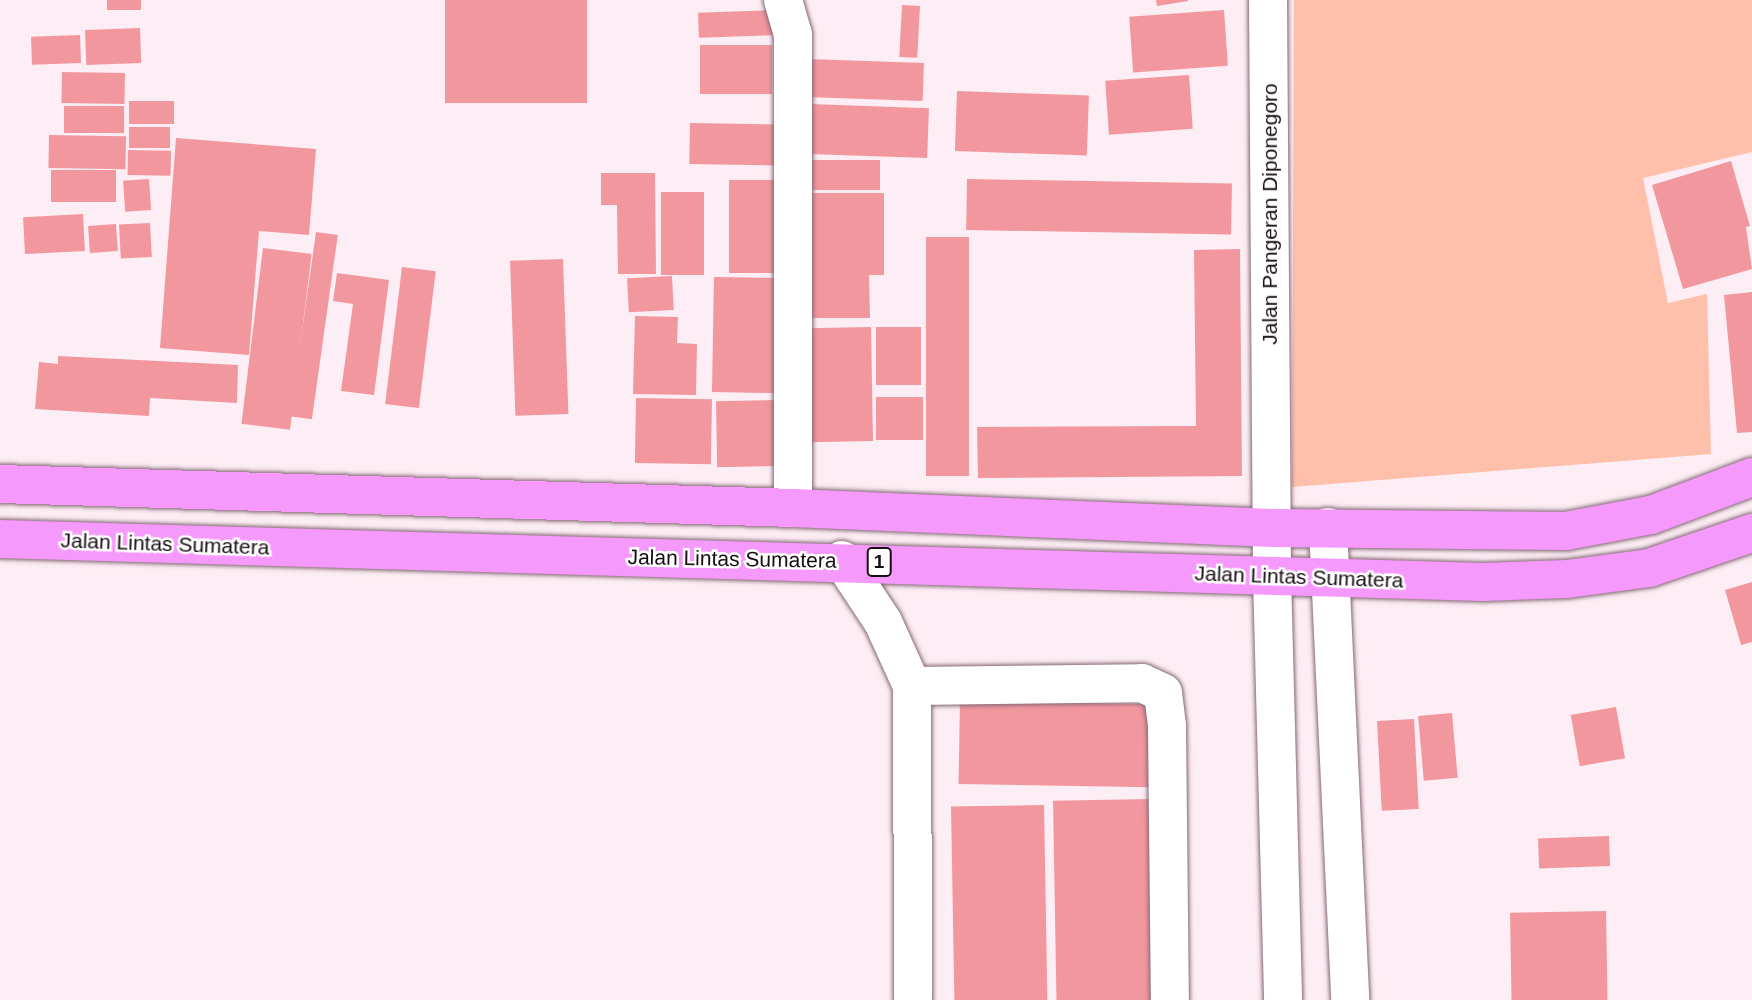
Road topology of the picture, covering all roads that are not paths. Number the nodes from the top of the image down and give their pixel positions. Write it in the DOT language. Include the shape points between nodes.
graph roads {
  1 [pos="783,0"];
  2 [pos="1268,0"];
  3 [pos="1752,477"];
  4 [pos="0,484"];
  5 [pos="793,508"];
  6 [pos="1328,527"];
  7 [pos="1273,528"];
  8 [pos="1752,533"];
  9 [pos="0,539"];
  10 [pos="842,560"];
  11 [pos="1272,576"];
  12 [pos="1331,578"];
  13 [pos="912,686"];
  14 [pos="914,1000"];
  15 [pos="1170,1000"];
  16 [pos="1283,1000"];
  17 [pos="1350,1000"];
  1 -- 5 [label="street" via="793,34"];
  2 -- 7 [label="street, Jalan Pangeran Diponegoro"];
  3 -- 6 [label="highway" via="1651,515 1566,531"];
  4 -- 5 [label="highway"];
  5 -- 7 [label="highway"];
  6 -- 7 [label="highway"];
  6 -- 12 [label="street"];
  7 -- 11 [label="street, Jalan Pangeran Diponegoro"];
  8 -- 12 [label="highway, Jalan Lintas Sumatera / 1" via="1648,568 1567,579"];
  9 -- 10 [label="highway, Jalan Lintas Sumatera / 1"];
  10 -- 11 [label="highway, Jalan Lintas Sumatera / 1"];
  10 -- 13 [label="street" via="883,622"];
  11 -- 12 [label="highway, Jalan Lintas Sumatera / 1"];
  11 -- 16 [label="street, Jalan Pangeran Diponegoro"];
  12 -- 17 [label="street"];
  13 -- 14 [label="street"];
  13 -- 15 [label="street" via="1142,683 1163,693"];
}
